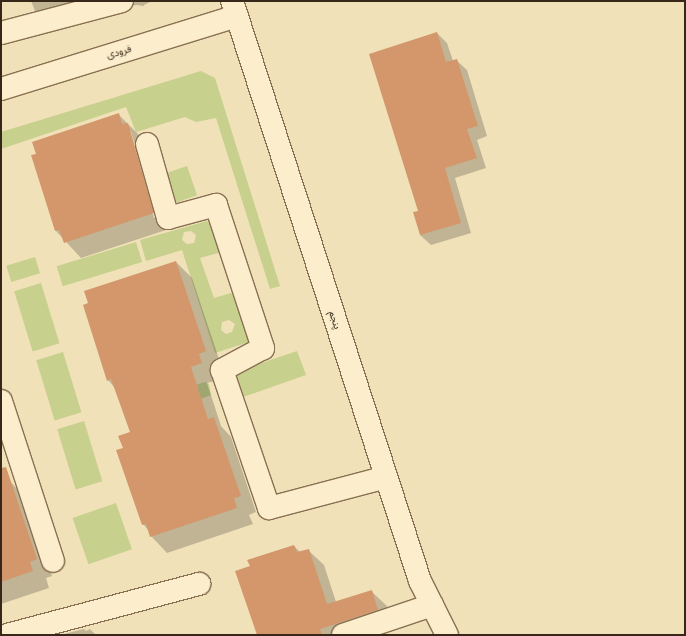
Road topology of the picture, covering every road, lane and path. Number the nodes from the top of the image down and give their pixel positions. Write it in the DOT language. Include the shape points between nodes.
graph roads {
  1 [pos="122,1"];
  2 [pos="234,8"];
  3 [pos="1,33"];
  4 [pos="1,89"];
  5 [pos="147,144"];
  6 [pos="1,401"];
  7 [pos="386,476"];
  8 [pos="53,561"];
  9 [pos="199,584"];
  10 [pos="432,605"];
  11 [pos="7,635"];
  12 [pos="343,635"];
  13 [pos="447,635"];
  1 -- 3 [label="street"];
  2 -- 4 [label="street, فرودی"];
  2 -- 7 [label="street, پنجم"];
  5 -- 7 [label="street" via="168,218 216,205 263,348 222,370 269,508"];
  6 -- 8 [label="street"];
  7 -- 10 [label="street, پنجم" via="420,581"];
  9 -- 11 [label="street"];
  10 -- 12 [label="street"];
  10 -- 13 [label="street, پنجم"];
}
